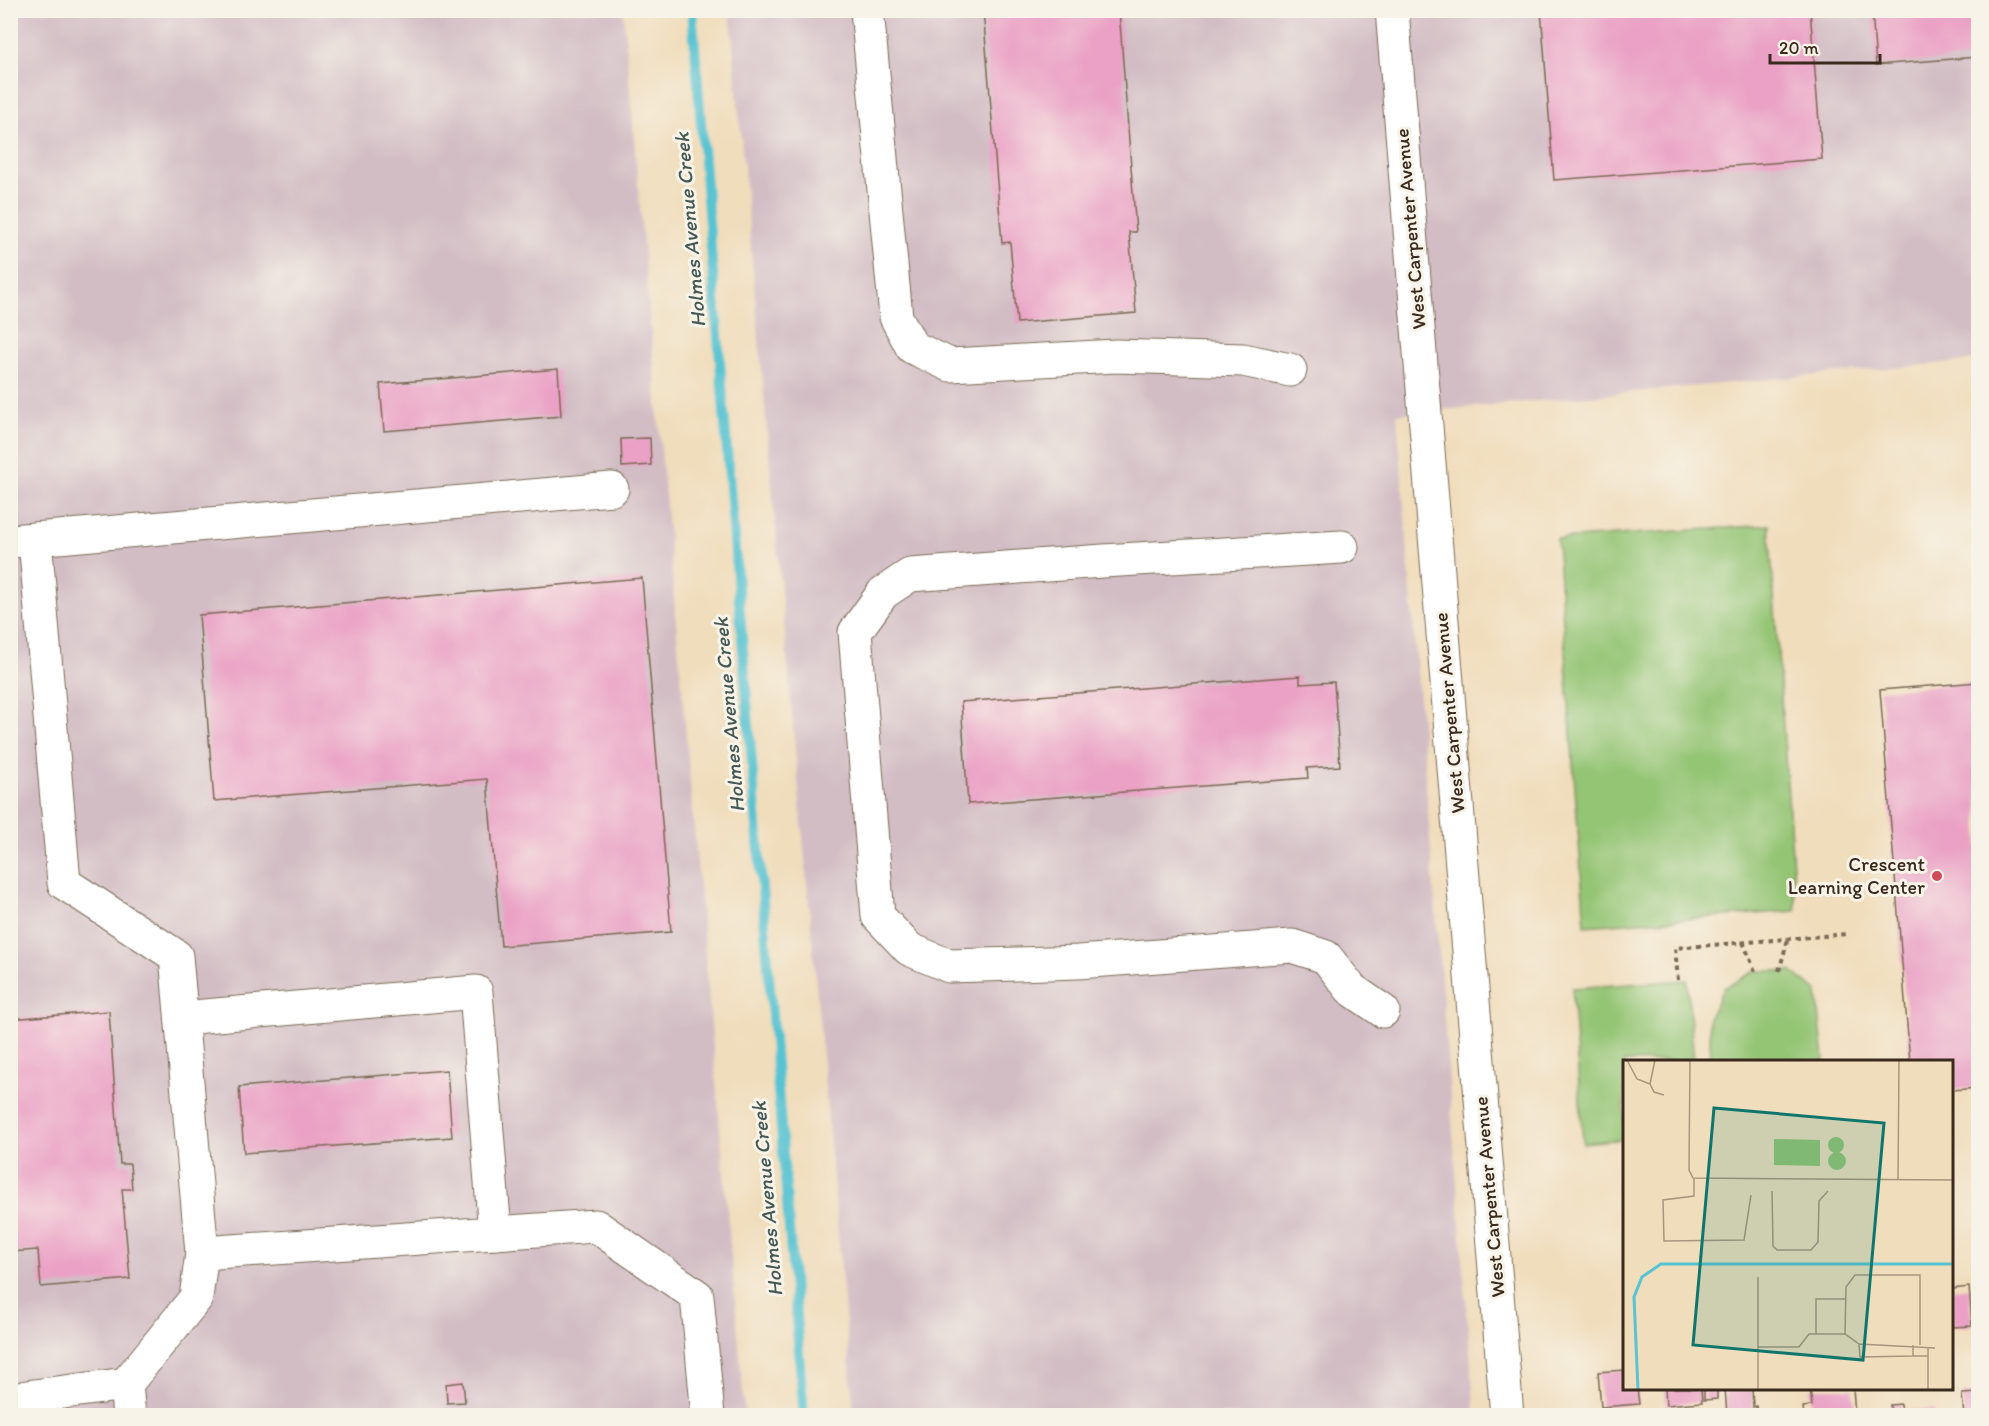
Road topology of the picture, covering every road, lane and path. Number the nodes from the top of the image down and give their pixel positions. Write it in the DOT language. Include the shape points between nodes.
graph roads {
  1 [pos="867,10"];
  2 [pos="1392,10"];
  3 [pos="1290,370"];
  4 [pos="612,489"];
  5 [pos="23,540"];
  6 [pos="1342,547"];
  7 [pos="1847,934"];
  8 [pos="1788,939"];
  9 [pos="1743,942"];
  10 [pos="1755,971"];
  11 [pos="1779,972"];
  12 [pos="1678,980"];
  13 [pos="1383,1011"];
  14 [pos="182,1018"];
  15 [pos="495,1233"];
  16 [pos="202,1253"];
  17 [pos="128,1400"];
  18 [pos="28,1416"];
  19 [pos="708,1416"];
  20 [pos="1507,1416"];
  1 -- 3 [label="street" via="896,317 912,347 950,365 1116,356 1243,360"];
  2 -- 20 [label="street, West Carpenter Avenue"];
  4 -- 5 [label="street"];
  5 -- 14 [label="street" via="64,883 176,956"];
  6 -- 13 [label="street" via="910,575 882,594 855,632 878,916 909,949 949,966 1078,962 1292,946 1326,957 1351,989"];
  7 -- 8 [label="path"];
  8 -- 9 [label="path"];
  8 -- 11 [label="path"];
  9 -- 10 [label="path"];
  9 -- 12 [label="path" via="1675,948"];
  14 -- 15 [label="street" via="476,992"];
  14 -- 16 [label="street"];
  15 -- 16 [label="street"];
  15 -- 19 [label="street" via="596,1226 697,1296"];
  16 -- 17 [label="street" via="196,1298"];
  17 -- 18 [label="street" via="26,1397"];
}
